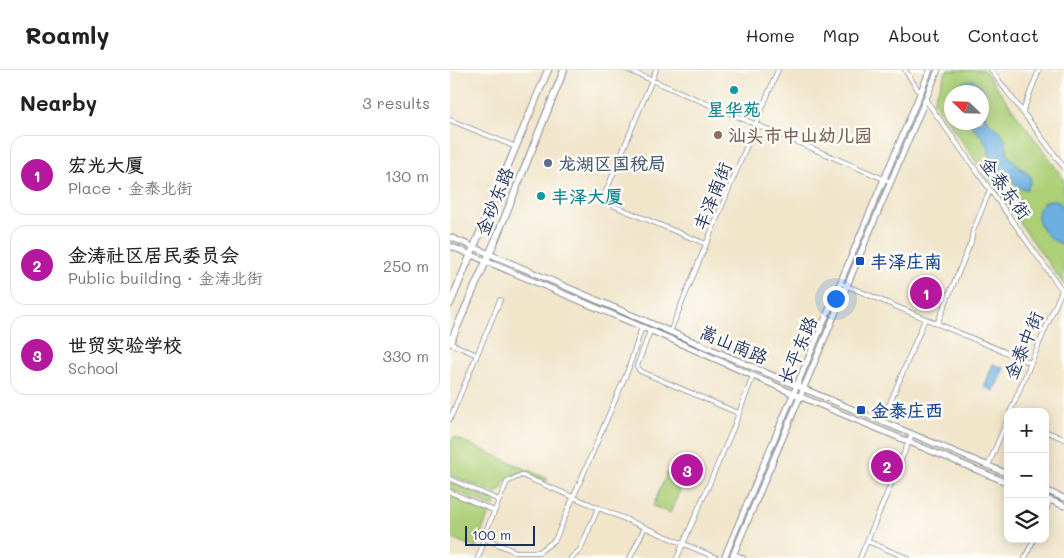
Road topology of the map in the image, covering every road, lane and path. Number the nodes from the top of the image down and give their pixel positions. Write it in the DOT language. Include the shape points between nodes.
graph roads {
  1 [pos="548,70"];
  2 [pos="564,70"];
  3 [pos="628,70"];
  4 [pos="656,70"];
  5 [pos="778,70"];
  6 [pos="905,70"];
  7 [pos="930,70"];
  8 [pos="938,70"];
  9 [pos="991,70"];
  10 [pos="1039,70"];
  11 [pos="652,80"];
  12 [pos="920,93"];
  13 [pos="925,99"];
  14 [pos="1023,111"];
  15 [pos="450,120"];
  16 [pos="756,124"];
  17 [pos="516,147"];
  18 [pos="1064,167"];
  19 [pos="884,179"];
  20 [pos="891,182"];
  21 [pos="990,190"];
  22 [pos="450,238"];
  23 [pos="706,244"];
  24 [pos="450,246"];
  25 [pos="473,247"];
  26 [pos="489,254"];
  27 [pos="470,255"];
  28 [pos="485,261"];
  29 [pos="840,283"];
  30 [pos="847,286"];
  31 [pos="1063,291"];
  32 [pos="500,300"];
  33 [pos="450,304"];
  34 [pos="925,319"];
  35 [pos="937,324"];
  36 [pos="642,327"];
  37 [pos="650,331"];
  38 [pos="670,332"];
  39 [pos="450,343"];
  40 [pos="477,355"];
  41 [pos="1031,363"];
  42 [pos="752,376"];
  43 [pos="797,386"];
  44 [pos="804,389"];
  45 [pos="794,394"];
  46 [pos="801,397"];
  47 [pos="1012,408"];
  48 [pos="738,413"];
  49 [pos="450,419"];
  50 [pos="882,422"];
  51 [pos="1004,428"];
  52 [pos="1049,433"];
  53 [pos="912,434"];
  54 [pos="1064,439"];
  55 [pos="909,442"];
  56 [pos="988,466"];
  57 [pos="1004,472"];
  58 [pos="450,479"];
  59 [pos="1004,481"];
  60 [pos="450,492"];
  61 [pos="1049,492"];
  62 [pos="573,497"];
  63 [pos="1064,498"];
  64 [pos="1049,499"];
  65 [pos="499,500"];
  66 [pos="1064,506"];
  67 [pos="598,508"];
  68 [pos="494,511"];
  69 [pos="644,527"];
  70 [pos="483,538"];
  71 [pos="867,541"];
  72 [pos="1032,543"];
  73 [pos="683,544"];
  74 [pos="539,552"];
  75 [pos="733,556"];
  76 [pos="478,558"];
  77 [pos="541,558"];
  78 [pos="571,558"];
  79 [pos="630,558"];
  80 [pos="677,558"];
  81 [pos="717,558"];
  82 [pos="724,558"];
  83 [pos="743,558"];
  84 [pos="860,558"];
  85 [pos="907,558"];
  86 [pos="1026,558"];
  1 -- 17 [label="main road, 金砂东路"];
  2 -- 26 [label="main road, 金砂东路"];
  3 -- 11 [label="street"];
  4 -- 11 [label="street"];
  5 -- 16 [label="street, 丰泽南街"];
  6 -- 12 [label="street"];
  7 -- 12 [label="street, 长平东路"];
  8 -- 13 [label="street, 长平东路"];
  9 -- 14 [label="street"];
  10 -- 14 [label="street"];
  11 -- 16 [label="street"];
  11 -- 23 [label="street" via="602,201"];
  12 -- 19 [label="street, 长平东路"];
  13 -- 20 [label="street, 长平东路"];
  13 -- 21 [label="street, 金泰东街"];
  14 -- 18 [label="street"];
  15 -- 17 [label="street"];
  16 -- 19 [label="street"];
  16 -- 23 [label="street, 丰泽南街"];
  17 -- 25 [label="main road, 金砂东路"];
  19 -- 20 [label="street"];
  19 -- 29 [label="street, 长平东路"];
  20 -- 30 [label="street, 长平东路"];
  21 -- 31 [label="street, 金泰东街"];
  21 -- 35 [label="street"];
  22 -- 25 [label="street, 嵩山南路"];
  23 -- 38 [label="street, 丰泽南街"];
  24 -- 27 [label="street, 嵩山南路"];
  25 -- 26 [label="street, 嵩山南路"];
  25 -- 27 [label="main road, 金砂东路"];
  26 -- 28 [label="main road, 金砂东路"];
  26 -- 38 [label="street, 嵩山南路"];
  27 -- 28 [label="street, 嵩山南路"];
  27 -- 33 [label="main road, 金砂东路"];
  28 -- 36 [label="street, 嵩山南路"];
  28 -- 39 [label="main road, 金砂东路"];
  29 -- 30 [label="street"];
  29 -- 43 [label="street, 长平东路"];
  30 -- 34 [label="street"];
  30 -- 44 [label="street, 长平东路"];
  31 -- 41 [label="street, 金泰中街"];
  32 -- 40 [label="street"];
  34 -- 35 [label="street"];
  34 -- 50 [label="street"];
  35 -- 41 [label="street"];
  36 -- 37 [label="street, 嵩山南路"];
  36 -- 62 [label="street" via="627,372"];
  37 -- 42 [label="street, 嵩山南路"];
  37 -- 48 [label="street" via="637,366 640,371"];
  38 -- 43 [label="street, 嵩山南路"];
  39 -- 40 [label="street"];
  40 -- 49 [label="street"];
  41 -- 47 [label="street, 金泰中街"];
  42 -- 45 [label="street, 嵩山南路"];
  42 -- 48 [label="street"];
  43 -- 44 [label="street, 嵩山南路"];
  43 -- 45 [label="street, 长平东路"];
  44 -- 46 [label="street, 长平东路"];
  44 -- 50 [label="street, 嵩山南路"];
  45 -- 46 [label="street, 嵩山南路"];
  45 -- 82 [label="street, 长平东路"];
  46 -- 55 [label="street, 嵩山南路"];
  46 -- 75 [label="street, 长平东路"];
  48 -- 73 [label="street"];
  50 -- 53 [label="street, 嵩山南路"];
  51 -- 56 [label="street"];
  52 -- 54 [label="street"];
  53 -- 55 [label="street"];
  53 -- 56 [label="street, 嵩山南路"];
  55 -- 59 [label="street, 嵩山南路"];
  55 -- 71 [label="street"];
  56 -- 57 [label="street, 嵩山南路"];
  58 -- 65 [label="street"];
  60 -- 68 [label="street"];
  61 -- 63 [label="street"];
  62 -- 65 [label="street" via="521,475 506,482"];
  62 -- 67 [label="street"];
  62 -- 74 [label="street" via="555,540"];
  64 -- 66 [label="street"];
  65 -- 68 [label="street"];
  67 -- 69 [label="street"];
  67 -- 78 [label="street" via="580,550"];
  68 -- 70 [label="street"];
  69 -- 73 [label="street"];
  69 -- 79 [label="street"];
  70 -- 74 [label="street" via="516,552"];
  70 -- 76 [label="street"];
  71 -- 84 [label="street"];
  71 -- 85 [label="street"];
  72 -- 86 [label="street"];
  73 -- 80 [label="street"];
  73 -- 81 [label="street"];
  74 -- 77 [label="street"];
  75 -- 83 [label="street"];
}
